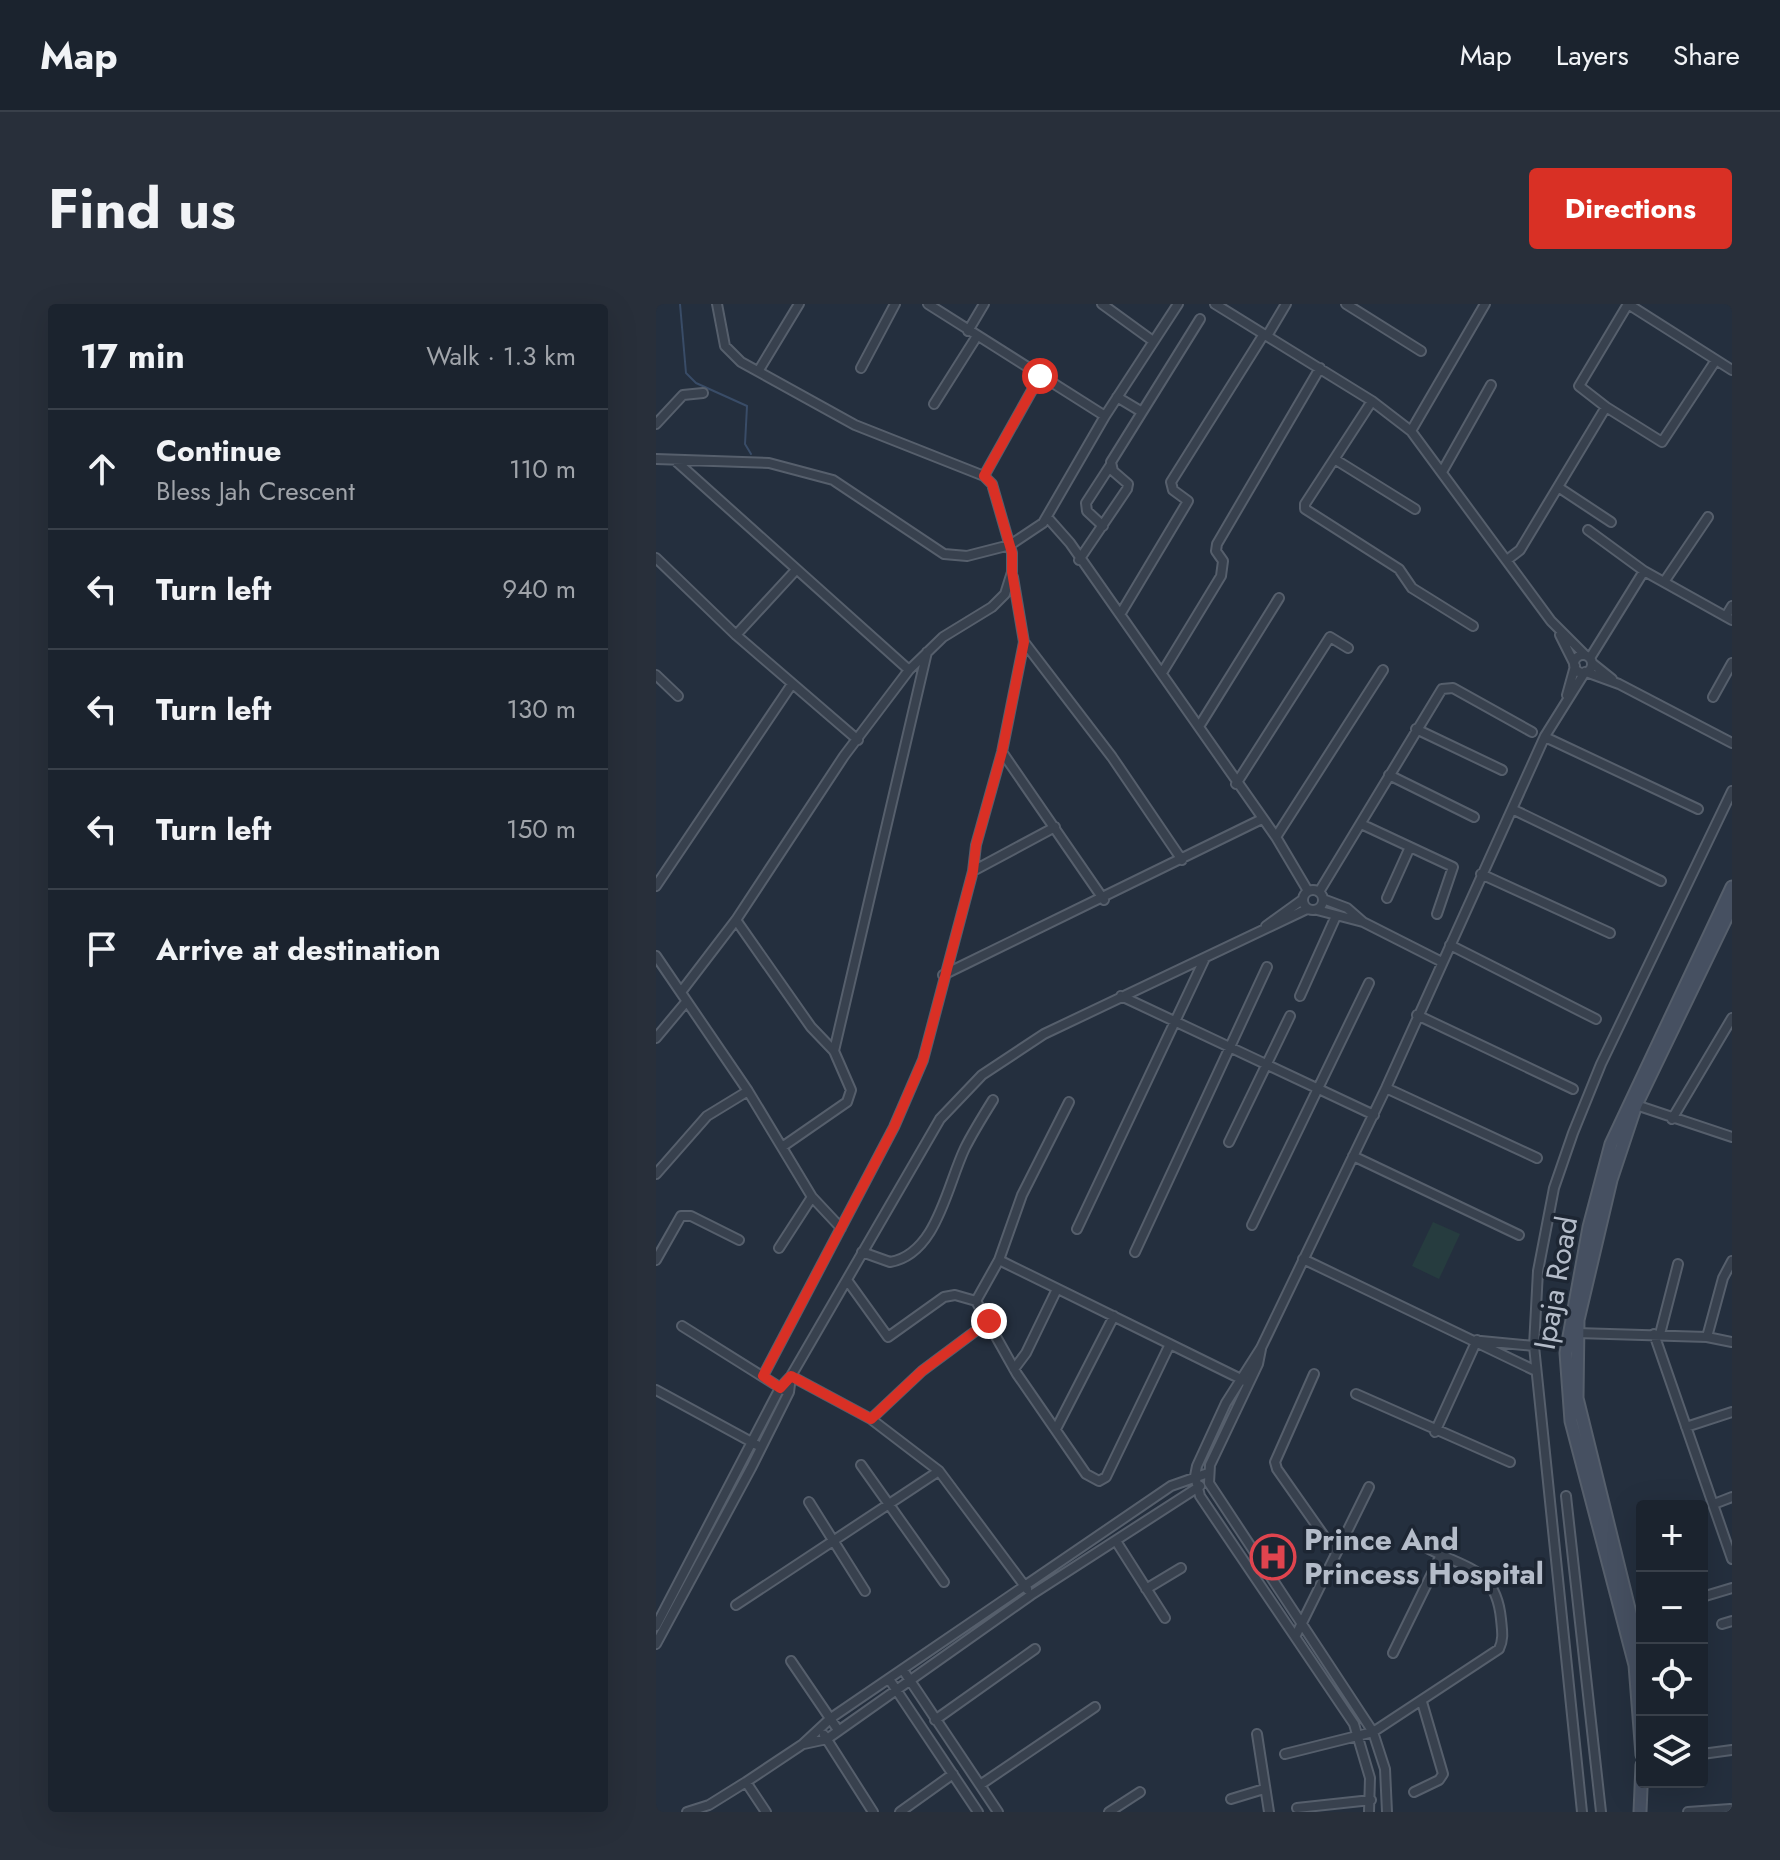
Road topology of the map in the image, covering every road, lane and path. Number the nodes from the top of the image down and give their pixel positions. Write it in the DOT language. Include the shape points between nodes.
graph roads {
  1 [pos="717,304"];
  2 [pos="799,304"];
  3 [pos="895,304"];
  4 [pos="928,304"];
  5 [pos="984,304"];
  6 [pos="1102,304"];
  7 [pos="1178,304"];
  8 [pos="1215,304"];
  9 [pos="1286,304"];
  10 [pos="1346,304"];
  11 [pos="1485,304"];
  12 [pos="1628,304"];
  13 [pos="1200,319"];
  14 [pos="968,331"];
  15 [pos="1266,335"];
  16 [pos="977,336"];
  17 [pos="1153,341"];
  18 [pos="1421,351"];
  19 [pos="1716,360"];
  20 [pos="861,368"];
  21 [pos="1320,368"];
  22 [pos="759,370"];
  23 [pos="1732,370"];
  24 [pos="1040,376"];
  25 [pos="1491,385"];
  26 [pos="703,393"];
  27 [pos="1117,397"];
  28 [pos="1372,401"];
  29 [pos="934,404"];
  30 [pos="1606,407"];
  31 [pos="1142,412"];
  32 [pos="1105,416"];
  33 [pos="656,424"];
  34 [pos="1411,431"];
  35 [pos="656,459"];
  36 [pos="1336,460"];
  37 [pos="676,461"];
  38 [pos="1110,466"];
  39 [pos="1442,472"];
  40 [pos="984,476"];
  41 [pos="1558,487"];
  42 [pos="1415,509"];
  43 [pos="1047,517"];
  44 [pos="1708,517"];
  45 [pos="1611,522"];
  46 [pos="1103,526"];
  47 [pos="1588,530"];
  48 [pos="1010,545"];
  49 [pos="656,558"];
  50 [pos="1079,560"];
  51 [pos="1507,560"];
  52 [pos="795,571"];
  53 [pos="1644,571"];
  54 [pos="1012,572"];
  55 [pos="1664,582"];
  56 [pos="1279,598"];
  57 [pos="1732,606"];
  58 [pos="1121,613"];
  59 [pos="1729,618"];
  60 [pos="1473,626"];
  61 [pos="1558,631"];
  62 [pos="736,635"];
  63 [pos="1024,642"];
  64 [pos="1348,648"];
  65 [pos="927,651"];
  66 [pos="1732,663"];
  67 [pos="1574,664"];
  68 [pos="1588,664"];
  69 [pos="909,670"];
  70 [pos="1383,670"];
  71 [pos="1162,673"];
  72 [pos="656,675"];
  73 [pos="792,684"];
  74 [pos="678,696"];
  75 [pos="1713,697"];
  76 [pos="1566,700"];
  77 [pos="1200,725"];
  78 [pos="1416,729"];
  79 [pos="1532,732"];
  80 [pos="1545,737"];
  81 [pos="858,740"];
  82 [pos="1732,743"];
  83 [pos="1002,752"];
  84 [pos="1502,770"];
  85 [pos="1389,775"];
  86 [pos="1236,784"];
  87 [pos="1732,791"];
  88 [pos="1512,809"];
  89 [pos="1698,809"];
  90 [pos="1474,817"];
  91 [pos="1262,819"];
  92 [pos="1361,824"];
  93 [pos="1055,827"];
  94 [pos="1276,837"];
  95 [pos="1410,847"];
  96 [pos="1182,860"];
  97 [pos="973,871"];
  98 [pos="1481,874"];
  99 [pos="1661,881"];
  100 [pos="656,886"];
  101 [pos="1732,887"];
  102 [pos="1308,891"];
  103 [pos="1321,896"];
  104 [pos="1387,898"];
  105 [pos="1104,900"];
  106 [pos="1302,900"];
  107 [pos="1732,906"];
  108 [pos="1307,909"];
  109 [pos="1317,910"];
  110 [pos="1437,914"];
  111 [pos="1336,916"];
  112 [pos="736,920"];
  113 [pos="1363,922"];
  114 [pos="1265,926"];
  115 [pos="1610,933"];
  116 [pos="1450,945"];
  117 [pos="1206,957"];
  118 [pos="1442,962"];
  119 [pos="658,963"];
  120 [pos="1267,967"];
  121 [pos="943,975"];
  122 [pos="1369,983"];
  123 [pos="681,992"];
  124 [pos="1121,996"];
  125 [pos="1300,996"];
  126 [pos="686,1002"];
  127 [pos="1417,1015"];
  128 [pos="1290,1016"];
  129 [pos="1596,1019"];
  130 [pos="1176,1021"];
  131 [pos="1730,1024"];
  132 [pos="656,1038"];
  133 [pos="1233,1047"];
  134 [pos="834,1051"];
  135 [pos="1267,1062"];
  136 [pos="1319,1087"];
  137 [pos="1386,1088"];
  138 [pos="1573,1089"];
  139 [pos="748,1091"];
  140 [pos="993,1100"];
  141 [pos="1069,1102"];
  142 [pos="1636,1105"];
  143 [pos="1374,1115"];
  144 [pos="1672,1119"];
  145 [pos="1732,1137"];
  146 [pos="1229,1142"];
  147 [pos="782,1147"];
  148 [pos="1353,1156"];
  149 [pos="1537,1158"];
  150 [pos="656,1174"];
  151 [pos="1606,1178"];
  152 [pos="812,1197"];
  153 [pos="1252,1225"];
  154 [pos="841,1228"];
  155 [pos="1077,1229"];
  156 [pos="1519,1235"];
  157 [pos="739,1240"];
  158 [pos="779,1248"];
  159 [pos="862,1252"];
  160 [pos="1135,1252"];
  161 [pos="1303,1259"];
  162 [pos="656,1260"];
  163 [pos="999,1260"];
  164 [pos="1732,1261"];
  165 [pos="1678,1264"];
  166 [pos="847,1280"];
  167 [pos="1057,1289"];
  168 [pos="976,1301"];
  169 [pos="1114,1316"];
  170 [pos="989,1321"];
  171 [pos="682,1326"];
  172 [pos="1577,1333"];
  173 [pos="1657,1334"];
  174 [pos="1707,1337"];
  175 [pos="1477,1340"];
  176 [pos="1732,1342"];
  177 [pos="1170,1344"];
  178 [pos="1534,1346"];
  179 [pos="1014,1369"];
  180 [pos="1536,1371"];
  181 [pos="1314,1374"];
  182 [pos="763,1376"];
  183 [pos="791,1376"];
  184 [pos="1245,1380"];
  185 [pos="656,1390"];
  186 [pos="784,1390"];
  187 [pos="1356,1394"];
  188 [pos="1732,1412"];
  189 [pos="871,1419"];
  190 [pos="1686,1427"];
  191 [pos="1056,1429"];
  192 [pos="1435,1432"];
  193 [pos="758,1445"];
  194 [pos="1510,1462"];
  195 [pos="861,1465"];
  196 [pos="939,1471"];
  197 [pos="1195,1476"];
  198 [pos="1209,1478"];
  199 [pos="1196,1487"];
  200 [pos="1369,1487"];
  201 [pos="1566,1496"];
  202 [pos="1732,1497"];
  203 [pos="809,1502"];
  204 [pos="1714,1504"];
  205 [pos="892,1505"];
  206 [pos="1116,1541"];
  207 [pos="833,1544"];
  208 [pos="1425,1547"];
  209 [pos="1336,1553"];
  210 [pos="1441,1555"];
  211 [pos="1732,1559"];
  212 [pos="1612,1562"];
  213 [pos="1181,1568"];
  214 [pos="944,1582"];
  215 [pos="1025,1587"];
  216 [pos="1732,1588"];
  217 [pos="1146,1589"];
  218 [pos="865,1591"];
  219 [pos="1031,1595"];
  220 [pos="1708,1595"];
  221 [pos="674,1600"];
  222 [pos="736,1605"];
  223 [pos="1636,1615"];
  224 [pos="1165,1618"];
  225 [pos="1303,1620"];
  226 [pos="1732,1621"];
  227 [pos="1722,1624"];
  228 [pos="656,1626"];
  229 [pos="1296,1635"];
  230 [pos="656,1644"];
  231 [pos="1035,1649"];
  232 [pos="1393,1653"];
  233 [pos="791,1661"];
  234 [pos="903,1670"];
  235 [pos="889,1679"];
  236 [pos="911,1681"];
  237 [pos="897,1691"];
  238 [pos="1422,1702"];
  239 [pos="1095,1707"];
  240 [pos="1639,1716"];
  241 [pos="831,1718"];
  242 [pos="935,1720"];
  243 [pos="818,1728"];
  244 [pos="838,1730"];
  245 [pos="1373,1732"];
  246 [pos="1257,1734"];
  247 [pos="1361,1738"];
  248 [pos="827,1739"];
  249 [pos="803,1744"];
  250 [pos="1732,1750"];
  251 [pos="1708,1753"];
  252 [pos="1285,1754"];
  253 [pos="953,1774"];
  254 [pos="746,1782"];
  255 [pos="980,1785"];
  256 [pos="1641,1788"];
  257 [pos="1649,1788"];
  258 [pos="1264,1789"];
  259 [pos="1140,1792"];
  260 [pos="1414,1792"];
  261 [pos="1231,1799"];
  262 [pos="1371,1800"];
  263 [pos="1297,1808"];
  264 [pos="976,1809"];
  265 [pos="1730,1809"];
  266 [pos="687,1812"];
  267 [pos="766,1812"];
  268 [pos="873,1812"];
  269 [pos="900,1812"];
  270 [pos="965,1812"];
  271 [pos="998,1812"];
  272 [pos="1109,1812"];
  273 [pos="1269,1812"];
  274 [pos="1369,1812"];
  275 [pos="1387,1812"];
  276 [pos="1582,1812"];
  277 [pos="1601,1812"];
  278 [pos="1640,1812"];
  279 [pos="1647,1812"];
  280 [pos="1688,1812"];
  1 -- 22 [label="street" via="725,346"];
  2 -- 22 [label="street"];
  3 -- 20 [label="street"];
  4 -- 14 [label="street"];
  5 -- 14 [label="street"];
  6 -- 17 [label="street"];
  7 -- 17 [label="street"];
  8 -- 15 [label="street"];
  9 -- 15 [label="street"];
  10 -- 18 [label="street"];
  11 -- 34 [label="street"];
  12 -- 19 [label="street"];
  12 -- 30 [label="street" via="1579,386"];
  13 -- 31 [label="street"];
  14 -- 16 [label="street"];
  15 -- 21 [label="street"];
  15 -- 58 [label="street" via="1171,482 1188,501"];
  16 -- 24 [label="street"];
  16 -- 29 [label="street"];
  17 -- 27 [label="street"];
  19 -- 23 [label="street"];
  19 -- 30 [label="street" via="1662,442"];
  21 -- 28 [label="street"];
  21 -- 71 [label="street" via="1217,544 1221,576"];
  22 -- 40 [label="street" via="855,425"];
  24 -- 32 [label="street"];
  24 -- 40 [label="street"];
  25 -- 39 [label="street"];
  26 -- 33 [label="street" via="683,395"];
  27 -- 31 [label="street"];
  27 -- 32 [label="street"];
  28 -- 34 [label="street"];
  28 -- 36 [label="street"];
  30 -- 41 [label="street"];
  31 -- 38 [label="street"];
  32 -- 43 [label="street"];
  34 -- 39 [label="street"];
  35 -- 37 [label="street"];
  36 -- 42 [label="street"];
  36 -- 60 [label="street" via="1305,509 1399,569 1412,588"];
  37 -- 48 [label="street" via="769,463 833,480 944,554 967,556"];
  37 -- 52 [label="street"];
  38 -- 46 [label="street" via="1086,503"];
  38 -- 46 [label="street" via="1128,484"];
  39 -- 51 [label="street"];
  40 -- 48 [label="street" via="992,484"];
  41 -- 45 [label="street"];
  41 -- 51 [label="street" via="1520,550"];
  43 -- 48 [label="street"];
  43 -- 50 [label="street"];
  44 -- 55 [label="street"];
  46 -- 50 [label="street"];
  47 -- 53 [label="street"];
  48 -- 54 [label="street"];
  49 -- 62 [label="street"];
  50 -- 58 [label="street"];
  51 -- 61 [label="street"];
  52 -- 62 [label="street"];
  52 -- 69 [label="street"];
  53 -- 55 [label="street"];
  53 -- 68 [label="street"];
  54 -- 63 [label="street"];
  54 -- 65 [label="street" via="1005,594 992,607"];
  55 -- 59 [label="street"];
  56 -- 77 [label="street"];
  57 -- 59 [label="street"];
  58 -- 71 [label="street"];
  61 -- 67 [label="street"];
  61 -- 68 [label="street"];
  62 -- 73 [label="street"];
  63 -- 83 [label="street"];
  63 -- 96 [label="street"];
  64 -- 86 [label="street" via="1330,637"];
  65 -- 69 [label="street"];
  65 -- 134 [label="street"];
  66 -- 75 [label="street"];
  67 -- 68 [label="street"];
  67 -- 68 [label="street" via="1579,656"];
  67 -- 76 [label="street"];
  68 -- 76 [label="street"];
  68 -- 82 [label="street"];
  69 -- 81 [label="street"];
  70 -- 94 [label="street"];
  71 -- 77 [label="street"];
  72 -- 74 [label="street"];
  73 -- 81 [label="street"];
  73 -- 100 [label="street"];
  76 -- 80 [label="street"];
  77 -- 86 [label="street"];
  78 -- 79 [label="street" via="1447,687"];
  78 -- 84 [label="street"];
  78 -- 85 [label="street"];
  80 -- 88 [label="street"];
  80 -- 89 [label="street"];
  81 -- 112 [label="street"];
  83 -- 93 [label="street"];
  83 -- 97 [label="street"];
  85 -- 90 [label="street"];
  85 -- 92 [label="street"];
  86 -- 91 [label="street"];
  87 -- 178 [label="street" via="1601,1064 1568,1146 1538,1271"];
  88 -- 98 [label="street"];
  88 -- 99 [label="street"];
  91 -- 94 [label="street"];
  91 -- 96 [label="street"];
  92 -- 95 [label="street"];
  92 -- 103 [label="street"];
  93 -- 97 [label="street"];
  93 -- 105 [label="street"];
  94 -- 102 [label="street"];
  95 -- 104 [label="street"];
  95 -- 110 [label="street" via="1455,871"];
  96 -- 105 [label="street"];
  97 -- 121 [label="street"];
  98 -- 115 [label="street"];
  98 -- 116 [label="street"];
  101 -- 151 [label="main road, Ipaja Road" via="1624,1111"];
  102 -- 103 [label="street"];
  102 -- 106 [label="street"];
  103 -- 109 [label="street"];
  103 -- 113 [label="street"];
  105 -- 121 [label="street"];
  106 -- 108 [label="street"];
  106 -- 114 [label="street"];
  107 -- 142 [label="main road, Ipaja Road"];
  108 -- 109 [label="street"];
  108 -- 114 [label="street"];
  109 -- 111 [label="street"];
  111 -- 113 [label="street"];
  111 -- 125 [label="street"];
  112 -- 123 [label="street"];
  112 -- 134 [label="street" via="811,1027"];
  113 -- 118 [label="street"];
  114 -- 117 [label="street"];
  116 -- 118 [label="street"];
  116 -- 129 [label="street"];
  117 -- 124 [label="street"];
  117 -- 130 [label="street"];
  118 -- 127 [label="street"];
  119 -- 123 [label="street"];
  120 -- 133 [label="street"];
  121 -- 154 [label="street" via="923,1060"];
  122 -- 136 [label="street"];
  123 -- 126 [label="street"];
  124 -- 130 [label="street"];
  124 -- 159 [label="street" via="1044,1034 982,1075 940,1119"];
  126 -- 132 [label="street"];
  126 -- 139 [label="street"];
  127 -- 137 [label="street"];
  127 -- 138 [label="street"];
  128 -- 135 [label="street"];
  130 -- 133 [label="street"];
  130 -- 155 [label="street"];
  131 -- 144 [label="street"];
  133 -- 135 [label="street"];
  133 -- 160 [label="street"];
  134 -- 147 [label="street" via="850,1096"];
  135 -- 136 [label="street"];
  135 -- 146 [label="street"];
  136 -- 143 [label="street"];
  136 -- 153 [label="street"];
  137 -- 143 [label="street"];
  137 -- 149 [label="street"];
  139 -- 147 [label="street"];
  139 -- 150 [label="street" via="707,1116"];
  140 -- 159 [label="street" via="965,1147 935,1223 913,1253 890,1262"];
  141 -- 163 [label="street" via="1022,1195"];
  142 -- 144 [label="street"];
  142 -- 151 [label="main road, Ipaja Road"];
  143 -- 148 [label="street"];
  144 -- 145 [label="street"];
  147 -- 152 [label="street"];
  148 -- 156 [label="street"];
  148 -- 161 [label="street"];
  151 -- 172 [label="main road, Ipaja Road"];
  151 -- 212 [label="main road, Ipaja Road" via="1569,1328 1566,1380 1571,1421"];
  152 -- 154 [label="street"];
  152 -- 158 [label="street"];
  154 -- 182 [label="street"];
  157 -- 162 [label="street" via="681,1216"];
  159 -- 166 [label="street"];
  161 -- 175 [label="street"];
  161 -- 184 [label="street"];
  163 -- 167 [label="street"];
  163 -- 168 [label="street"];
  164 -- 174 [label="street"];
  165 -- 173 [label="street"];
  166 -- 168 [label="street" via="888,1337 944,1297"];
  166 -- 183 [label="street"];
  167 -- 169 [label="street"];
  167 -- 179 [label="street"];
  168 -- 170 [label="street"];
  169 -- 177 [label="street"];
  169 -- 191 [label="street"];
  170 -- 179 [label="street"];
  170 -- 189 [label="street" via="922,1371"];
  171 -- 182 [label="street"];
  172 -- 173 [label="street"];
  172 -- 212 [label="main road, Ipaja Road" via="1577,1398"];
  173 -- 174 [label="street"];
  173 -- 190 [label="street"];
  174 -- 176 [label="street"];
  175 -- 178 [label="street"];
  175 -- 180 [label="street"];
  175 -- 192 [label="street"];
  177 -- 184 [label="street"];
  177 -- 191 [label="street" via="1106,1477 1099,1481 1086,1474"];
  178 -- 180 [label="street"];
  179 -- 191 [label="street"];
  180 -- 276 [label="street"];
  181 -- 209 [label="street" via="1275,1462"];
  182 -- 186 [label="street"];
  183 -- 186 [label="street"];
  183 -- 189 [label="street"];
  184 -- 197 [label="street" via="1204,1448"];
  184 -- 198 [label="street"];
  185 -- 193 [label="street"];
  186 -- 193 [label="street"];
  187 -- 192 [label="street"];
  188 -- 190 [label="street"];
  189 -- 196 [label="street"];
  190 -- 204 [label="street"];
  192 -- 194 [label="street"];
  193 -- 221 [label="street"];
  195 -- 205 [label="street"];
  196 -- 205 [label="street"];
  196 -- 215 [label="street"];
  197 -- 198 [label="street"];
  197 -- 199 [label="street"];
  197 -- 215 [label="street" via="1171,1486"];
  198 -- 199 [label="street"];
  198 -- 225 [label="street"];
  199 -- 206 [label="street"];
  199 -- 229 [label="street"];
  200 -- 209 [label="street"];
  201 -- 277 [label="street"];
  202 -- 204 [label="street"];
  203 -- 207 [label="street"];
  204 -- 211 [label="street"];
  205 -- 207 [label="street"];
  205 -- 214 [label="street"];
  206 -- 217 [label="street"];
  206 -- 219 [label="street"];
  207 -- 218 [label="street"];
  207 -- 222 [label="street"];
  208 -- 210 [label="street"];
  209 -- 225 [label="street"];
  210 -- 232 [label="street"];
  210 -- 238 [label="street" via="1494,1584 1503,1641 1493,1656"];
  212 -- 223 [label="main road, Ipaja Road"];
  212 -- 240 [label="main road, Ipaja Road" via="1635,1665"];
  213 -- 217 [label="street"];
  215 -- 219 [label="street"];
  215 -- 234 [label="street"];
  216 -- 220 [label="street"];
  217 -- 224 [label="street"];
  219 -- 236 [label="street"];
  221 -- 228 [label="street"];
  221 -- 230 [label="street"];
  225 -- 229 [label="street"];
  225 -- 245 [label="street"];
  226 -- 227 [label="street"];
  229 -- 247 [label="street"];
  231 -- 242 [label="street"];
  233 -- 241 [label="street"];
  234 -- 235 [label="street"];
  234 -- 236 [label="street"];
  235 -- 237 [label="street"];
  235 -- 241 [label="street"];
  236 -- 237 [label="street"];
  236 -- 242 [label="street"];
  237 -- 244 [label="street"];
  237 -- 253 [label="street"];
  238 -- 245 [label="street"];
  238 -- 260 [label="street" via="1443,1774"];
  239 -- 255 [label="street"];
  241 -- 243 [label="street"];
  241 -- 244 [label="street"];
  242 -- 255 [label="street"];
  243 -- 248 [label="street"];
  243 -- 249 [label="street"];
  244 -- 248 [label="street"];
  245 -- 247 [label="street"];
  245 -- 275 [label="street" via="1385,1769"];
  246 -- 258 [label="street"];
  247 -- 252 [label="street"];
  247 -- 262 [label="street"];
  248 -- 249 [label="street"];
  248 -- 268 [label="street"];
  249 -- 254 [label="street"];
  250 -- 251 [label="street"];
  253 -- 264 [label="street"];
  253 -- 269 [label="street"];
  254 -- 266 [label="street"];
  254 -- 267 [label="street"];
  255 -- 271 [label="street"];
  256 -- 278 [label="main road"];
  257 -- 279 [label="main road"];
  258 -- 261 [label="street"];
  258 -- 273 [label="street"];
  259 -- 272 [label="street"];
  262 -- 263 [label="street"];
  262 -- 274 [label="street"];
  264 -- 270 [label="street"];
  265 -- 280 [label="street"];
}
